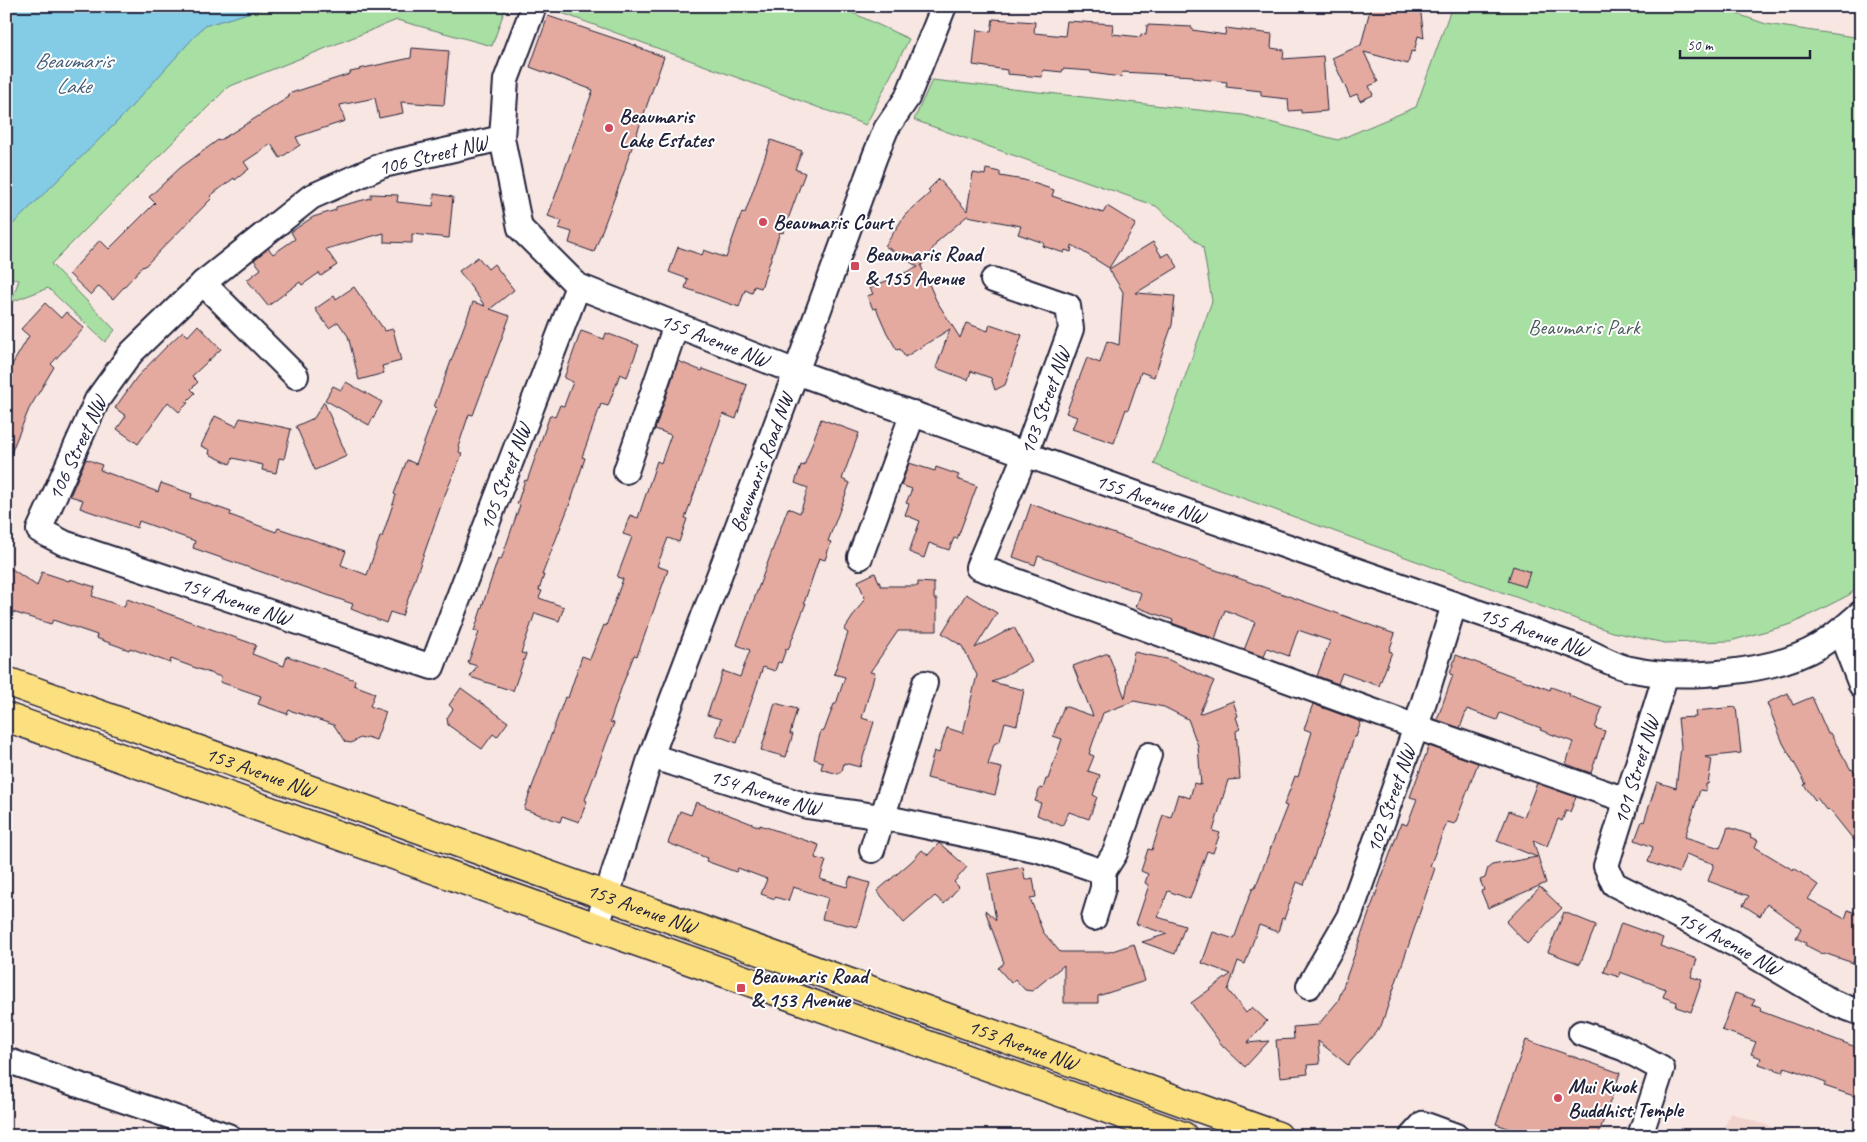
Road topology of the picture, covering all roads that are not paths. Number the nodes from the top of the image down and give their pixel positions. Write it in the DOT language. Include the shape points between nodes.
graph roads {
  1 [pos="534,6"];
  2 [pos="944,6"];
  3 [pos="502,138"];
  4 [pos="993,280"];
  5 [pos="203,283"];
  6 [pos="578,286"];
  7 [pos="676,325"];
  8 [pos="796,372"];
  9 [pos="296,376"];
  10 [pos="913,414"];
  11 [pos="1026,453"];
  12 [pos="626,471"];
  13 [pos="40,530"];
  14 [pos="860,557"];
  15 [pos="1454,605"];
  16 [pos="1861,613"];
  17 [pos="1840,631"];
  18 [pos="432,667"];
  19 [pos="1666,674"];
  20 [pos="6,681"];
  21 [pos="925,683"];
  22 [pos="1861,685"];
  23 [pos="6,717"];
  24 [pos="1416,727"];
  25 [pos="1149,755"];
  26 [pos="651,756"];
  27 [pos="1626,800"];
  28 [pos="882,817"];
  29 [pos="872,850"];
  30 [pos="1606,866"];
  31 [pos="1103,872"];
  32 [pos="608,895"];
  33 [pos="1094,918"];
  34 [pos="597,926"];
  35 [pos="1309,986"];
  36 [pos="1861,1013"];
  37 [pos="1581,1033"];
  38 [pos="6,1060"];
  39 [pos="201,1131"];
  40 [pos="228,1136"];
  41 [pos="1183,1136"];
  42 [pos="1278,1136"];
  43 [pos="1412,1136"];
  44 [pos="1456,1136"];
  45 [pos="1640,1136"];
  1 -- 3 [label="street, 106 Street NW" via="506,80"];
  2 -- 8 [label="street, Beaumaris Road NW" via="907,98 886,129 875,156"];
  3 -- 5 [label="street, 106 Street NW" via="383,165 311,197"];
  3 -- 6 [label="street, 155 Avenue NW" via="520,228"];
  4 -- 11 [label="street, 103 Street NW" via="1068,306 1071,329"];
  5 -- 9 [label="street"];
  5 -- 13 [label="street, 106 Street NW" via="131,353 97,400"];
  6 -- 7 [label="street, 155 Avenue NW"];
  6 -- 18 [label="street, 105 Street NW"];
  7 -- 8 [label="street, 155 Avenue NW"];
  7 -- 12 [label="street"];
  8 -- 10 [label="street, 155 Avenue NW"];
  8 -- 26 [label="street, Beaumaris Road NW"];
  10 -- 11 [label="street, 155 Avenue NW"];
  10 -- 14 [label="street"];
  11 -- 15 [label="street, 155 Avenue NW"];
  11 -- 24 [label="street, 103 Street NW" via="978,567"];
  13 -- 18 [label="street, 154 Avenue NW" via="64,544"];
  15 -- 19 [label="street, 155 Avenue NW" via="1578,647 1629,669"];
  15 -- 24 [label="street, 102 Street NW"];
  16 -- 17 [label="street, 155 Avenue NW"];
  17 -- 19 [label="street, 155 Avenue NW" via="1819,647 1780,663 1736,672"];
  17 -- 22 [label="street"];
  19 -- 27 [label="street, 101 Street NW"];
  20 -- 32 [label="main road, 153 Avenue NW"];
  21 -- 28 [label="street"];
  23 -- 34 [label="main road, 153 Avenue NW"];
  24 -- 27 [label="street"];
  24 -- 35 [label="street, 102 Street NW" via="1349,917"];
  25 -- 31 [label="street" via="1115,853"];
  26 -- 28 [label="street, 154 Avenue NW" via="807,806"];
  26 -- 32 [label="street, Beaumaris Road NW"];
  27 -- 30 [label="street, 101 Street NW"];
  28 -- 29 [label="street"];
  28 -- 31 [label="street, 154 Avenue NW" via="1039,850"];
  30 -- 36 [label="street, 154 Avenue NW" via="1614,884 1736,945 1834,1003"];
  31 -- 33 [label="street" via="1103,888"];
  32 -- 34 [label="street, Beaumaris Road NW"];
  32 -- 42 [label="main road, 153 Avenue NW"];
  34 -- 41 [label="main road, 153 Avenue NW"];
  37 -- 45 [label="street" via="1623,1048 1662,1069"];
  38 -- 39 [label="street"];
  39 -- 40 [label="street"];
  43 -- 44 [label="street" via="1423,1124"];
}
